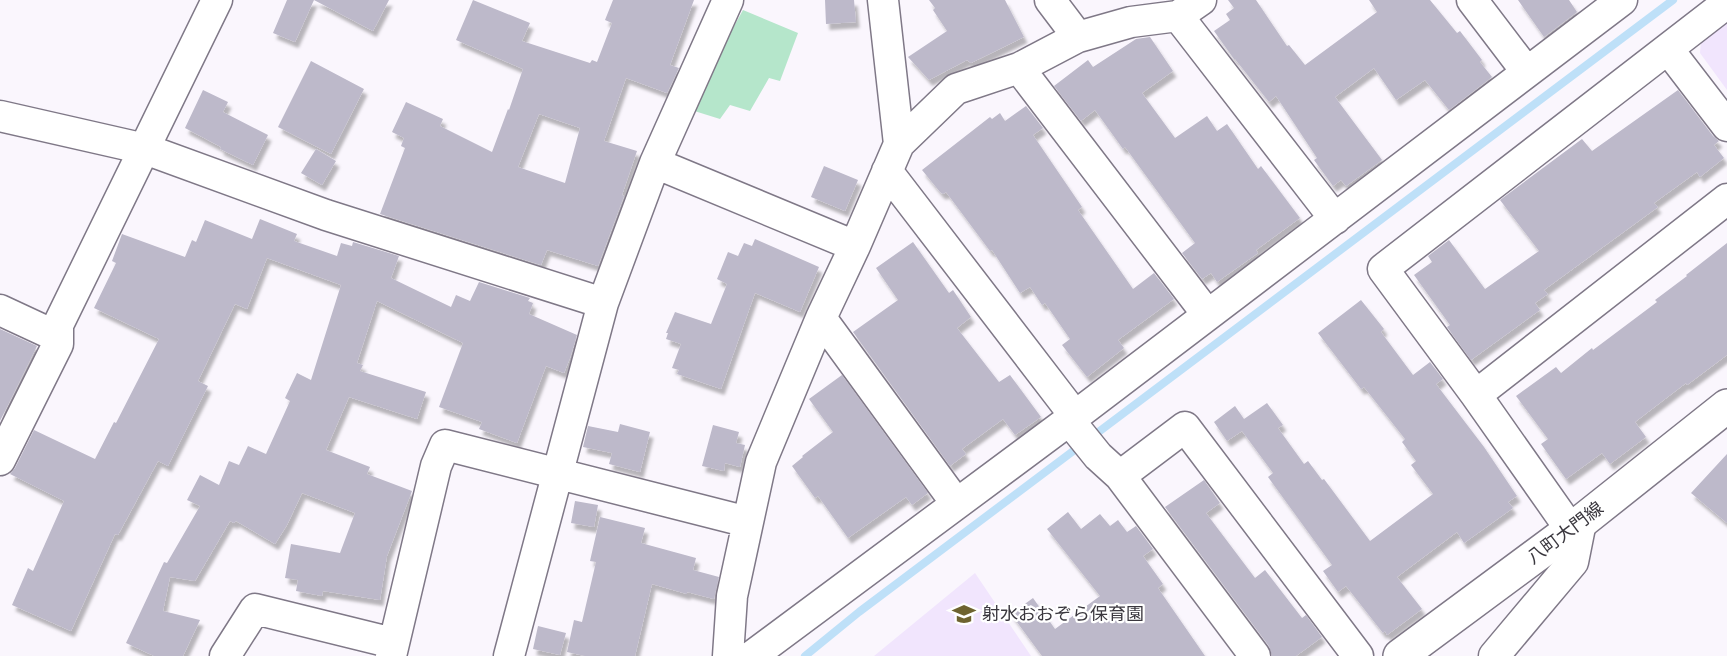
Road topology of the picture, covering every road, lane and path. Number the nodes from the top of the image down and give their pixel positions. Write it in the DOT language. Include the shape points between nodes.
graph roads {
  1 [pos="217,0"];
  2 [pos="728,0"];
  3 [pos="883,0"];
  4 [pos="1050,0"];
  5 [pos="1472,0"];
  6 [pos="1622,0"];
  7 [pos="1727,3"];
  8 [pos="1189,8"];
  9 [pos="1078,37"];
  10 [pos="1668,49"];
  11 [pos="1019,68"];
  12 [pos="1526,71"];
  13 [pos="0,116"];
  14 [pos="1727,126"];
  15 [pos="899,144"];
  16 [pos="145,149"];
  17 [pos="655,163"];
  18 [pos="887,171"];
  19 [pos="1727,199"];
  20 [pos="1335,219"];
  21 [pos="855,246"];
  22 [pos="603,303"];
  23 [pos="0,310"];
  24 [pos="1208,314"];
  25 [pos="821,318"];
  26 [pos="58,337"];
  27 [pos="1476,395"];
  28 [pos="1727,406"];
  29 [pos="1081,432"];
  30 [pos="0,460"];
  31 [pos="557,474"];
  32 [pos="1120,476"];
  33 [pos="956,503"];
  34 [pos="748,522"];
  35 [pos="1576,526"];
  36 [pos="392,650"];
  37 [pos="225,656"];
  38 [pos="509,656"];
  39 [pos="728,656"];
  40 [pos="752,656"];
  41 [pos="1255,656"];
  42 [pos="1358,656"];
  43 [pos="1400,656"];
  44 [pos="1494,656"];
  1 -- 16 [label="street"];
  2 -- 17 [label="street"];
  3 -- 15 [label="street"];
  4 -- 9 [label="street"];
  5 -- 12 [label="street"];
  6 -- 12 [label="street"];
  7 -- 10 [label="street"];
  8 -- 9 [label="street"];
  8 -- 20 [label="street"];
  9 -- 11 [label="street"];
  10 -- 14 [label="street"];
  10 -- 27 [label="street" via="1383,269"];
  11 -- 15 [label="street" via="956,89"];
  11 -- 24 [label="street"];
  12 -- 20 [label="street"];
  13 -- 16 [label="street"];
  15 -- 18 [label="street"];
  16 -- 22 [label="street" via="326,215"];
  16 -- 26 [label="street" via="58,325"];
  17 -- 21 [label="street"];
  17 -- 22 [label="street"];
  18 -- 21 [label="street"];
  18 -- 29 [label="street"];
  19 -- 27 [label="street"];
  20 -- 24 [label="street"];
  21 -- 25 [label="street"];
  22 -- 31 [label="street"];
  23 -- 26 [label="street"];
  24 -- 29 [label="street"];
  25 -- 33 [label="street"];
  25 -- 34 [label="street" via="761,462"];
  26 -- 30 [label="street"];
  27 -- 35 [label="street"];
  28 -- 35 [label="main road, 八町大門線"];
  29 -- 32 [label="street"];
  29 -- 33 [label="street"];
  31 -- 34 [label="street"];
  31 -- 36 [label="street" via="445,445 436,466"];
  31 -- 38 [label="street"];
  32 -- 41 [label="street"];
  32 -- 42 [label="street" via="1185,427"];
  33 -- 40 [label="street"];
  34 -- 39 [label="street" via="732,596"];
  35 -- 43 [label="main road, 八町大門線"];
  35 -- 44 [label="street" via="1573,562"];
  36 -- 37 [label="street" via="255,609"];
}
